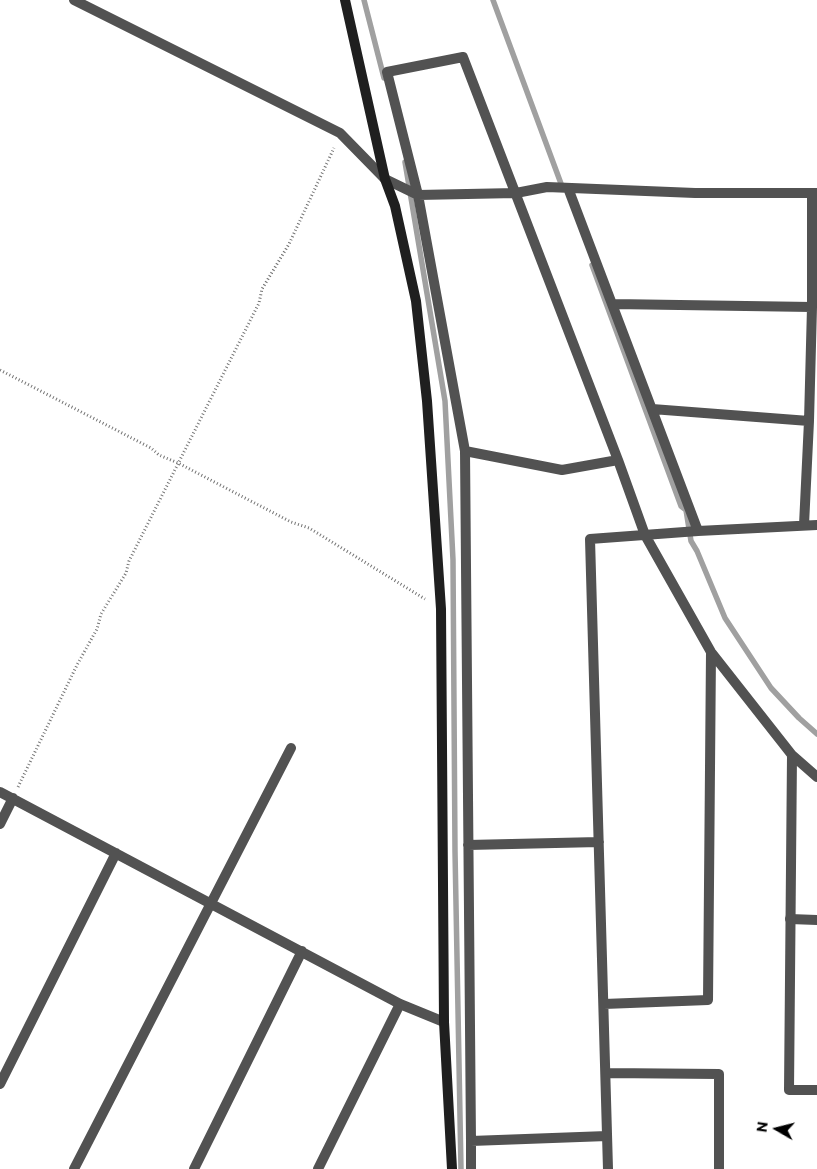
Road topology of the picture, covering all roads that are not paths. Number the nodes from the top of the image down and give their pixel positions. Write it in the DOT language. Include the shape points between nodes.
graph roads {
  1 [pos="74,0"];
  2 [pos="346,0"];
  3 [pos="385,179"];
  4 [pos="568,188"];
  5 [pos="516,193"];
  6 [pos="815,193"];
  7 [pos="418,195"];
  8 [pos="613,304"];
  9 [pos="812,307"];
  10 [pos="652,409"];
  11 [pos="810,421"];
  12 [pos="465,451"];
  13 [pos="618,460"];
  14 [pos="804,525"];
  15 [pos="817,525"];
  16 [pos="698,531"];
  17 [pos="645,535"];
  18 [pos="711,652"];
  19 [pos="291,748"];
  20 [pos="792,755"];
  21 [pos="817,777"];
  22 [pos="0,792"];
  23 [pos="13,798"];
  24 [pos="0,824"];
  25 [pos="599,842"];
  26 [pos="468,845"];
  27 [pos="116,853"];
  28 [pos="212,903"];
  29 [pos="790,919"];
  30 [pos="817,920"];
  31 [pos="302,951"];
  32 [pos="400,1004"];
  33 [pos="604,1004"];
  34 [pos="444,1022"];
  35 [pos="606,1073"];
  36 [pos="0,1084"];
  37 [pos="817,1090"];
  38 [pos="607,1136"];
  39 [pos="470,1141"];
  40 [pos="74,1169"];
  41 [pos="194,1169"];
  42 [pos="318,1169"];
  43 [pos="452,1169"];
  44 [pos="472,1169"];
  45 [pos="608,1169"];
  46 [pos="719,1169"];
  1 -- 3 [label="street" via="340,134"];
  2 -- 3 [label="street"];
  3 -- 7 [label="street"];
  3 -- 34 [label="street" via="395,206 416,301 428,401 441,609"];
  4 -- 5 [label="street" via="547,187"];
  4 -- 6 [label="street"];
  4 -- 8 [label="street"];
  5 -- 7 [label="street"];
  5 -- 7 [label="street" via="463,57 387,72"];
  5 -- 13 [label="street"];
  6 -- 9 [label="street"];
  7 -- 12 [label="street"];
  8 -- 9 [label="street"];
  8 -- 10 [label="street"];
  9 -- 11 [label="street"];
  10 -- 11 [label="street"];
  10 -- 16 [label="street"];
  11 -- 14 [label="street"];
  12 -- 13 [label="street" via="562,470"];
  12 -- 26 [label="street"];
  13 -- 17 [label="street"];
  14 -- 15 [label="street"];
  14 -- 16 [label="street"];
  16 -- 17 [label="street"];
  17 -- 18 [label="street"];
  17 -- 25 [label="street" via="590,539"];
  18 -- 20 [label="street"];
  18 -- 33 [label="street" via="708,1000"];
  19 -- 28 [label="street"];
  20 -- 21 [label="street"];
  20 -- 29 [label="street"];
  22 -- 23 [label="street"];
  23 -- 24 [label="street"];
  23 -- 27 [label="street"];
  25 -- 26 [label="street"];
  25 -- 33 [label="street"];
  26 -- 39 [label="street"];
  27 -- 28 [label="street"];
  27 -- 36 [label="street"];
  28 -- 31 [label="street"];
  28 -- 40 [label="street"];
  29 -- 30 [label="street"];
  29 -- 37 [label="street" via="789,1090"];
  31 -- 32 [label="street"];
  31 -- 41 [label="street"];
  32 -- 34 [label="street"];
  32 -- 42 [label="street"];
  33 -- 35 [label="street"];
  34 -- 43 [label="street"];
  35 -- 38 [label="street"];
  35 -- 46 [label="street" via="719,1074"];
  38 -- 39 [label="street"];
  38 -- 45 [label="street"];
  39 -- 44 [label="street"];
}
